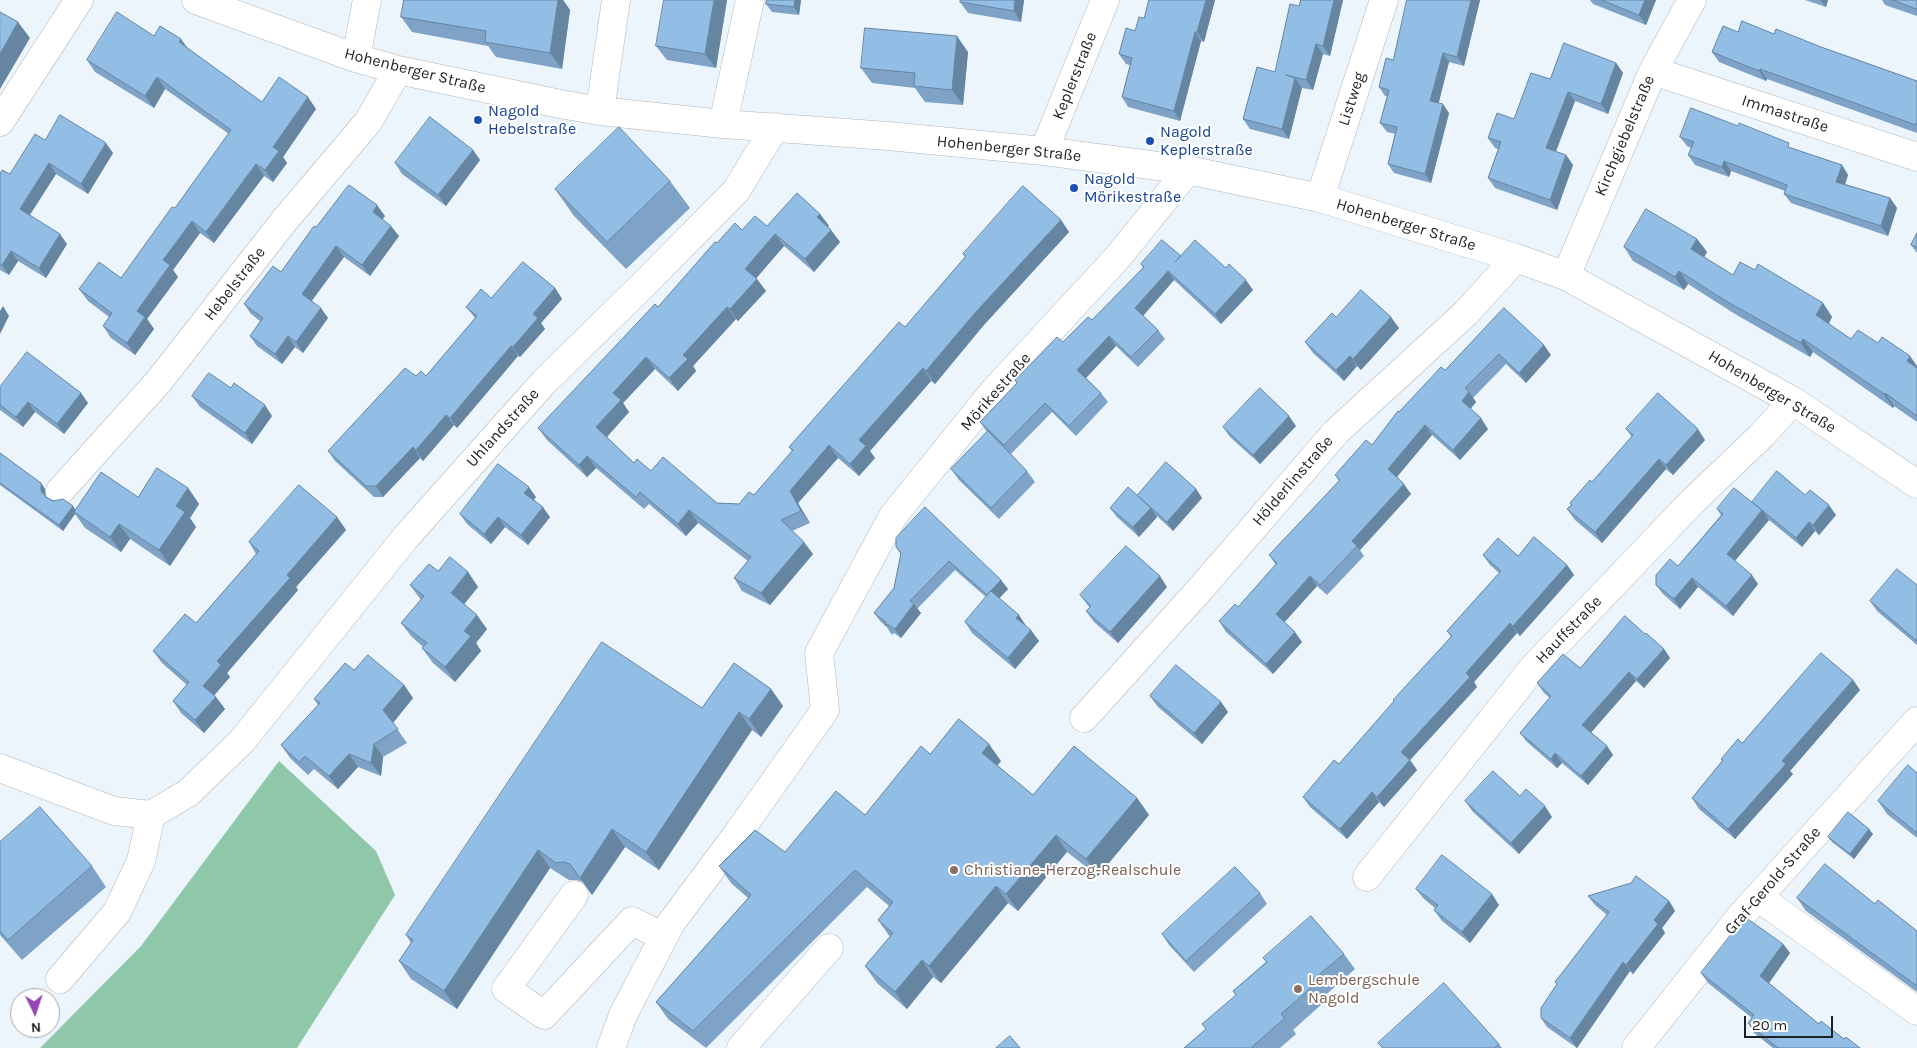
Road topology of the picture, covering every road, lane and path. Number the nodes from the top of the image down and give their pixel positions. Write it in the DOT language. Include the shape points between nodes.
graph roads {
  1 [pos="79,0"];
  2 [pos="367,0"];
  3 [pos="616,0"];
  4 [pos="750,0"];
  5 [pos="1105,0"];
  6 [pos="1384,0"];
  7 [pos="1692,0"];
  8 [pos="202,1"];
  9 [pos="356,58"];
  10 [pos="398,70"];
  11 [pos="1654,70"];
  12 [pos="600,111"];
  13 [pos="0,122"];
  14 [pos="723,124"];
  15 [pos="775,127"];
  16 [pos="1044,152"];
  17 [pos="1917,157"];
  18 [pos="1188,170"];
  19 [pos="1320,198"];
  20 [pos="1516,258"];
  21 [pos="1566,276"];
  22 [pos="1793,401"];
  23 [pos="1917,484"];
  24 [pos="60,490"];
  25 [pos="1084,718"];
  26 [pos="1917,721"];
  27 [pos="0,768"];
  28 [pos="151,815"];
  29 [pos="1367,877"];
  30 [pos="574,895"];
  31 [pos="1758,897"];
  32 [pos="664,937"];
  33 [pos="829,948"];
  34 [pos="60,979"];
  35 [pos="1917,1011"];
  36 [pos="621,1019"];
  37 [pos="600,1048"];
  38 [pos="612,1048"];
  39 [pos="741,1048"];
  40 [pos="1636,1048"];
  1 -- 13 [label="street"];
  2 -- 9 [label="street"];
  3 -- 12 [label="street"];
  4 -- 14 [label="street"];
  5 -- 16 [label="street, Keplerstraße"];
  6 -- 19 [label="street, Listweg"];
  7 -- 11 [label="street, Kirchgiebelstraße"];
  8 -- 9 [label="street, Hohenberger Straße"];
  9 -- 10 [label="street, Hohenberger Straße"];
  10 -- 12 [label="street, Hohenberger Straße"];
  10 -- 24 [label="street, Hebelstraße" via="368,122 284,222 159,381"];
  11 -- 17 [label="street, Immastraße"];
  11 -- 21 [label="street, Kirchgiebelstraße"];
  12 -- 14 [label="street, Hohenberger Straße"];
  14 -- 15 [label="street, Hohenberger Straße"];
  15 -- 16 [label="street, Hohenberger Straße"];
  15 -- 28 [label="street, Uhlandstraße" via="736,191 544,382 406,536 242,741 188,793"];
  16 -- 18 [label="street, Hohenberger Straße"];
  18 -- 19 [label="street, Hohenberger Straße"];
  18 -- 32 [label="street, Mörikestraße" via="1118,257 993,392 893,516 819,653 825,710"];
  19 -- 20 [label="street, Hohenberger Straße"];
  20 -- 21 [label="street, Hohenberger Straße"];
  20 -- 25 [label="street, Hölderlinstraße" via="1466,313 1336,432"];
  21 -- 22 [label="street, Hohenberger Straße"];
  22 -- 23 [label="street, Hohenberger Straße"];
  22 -- 29 [label="street, Hauffstraße" via="1533,668"];
  26 -- 31 [label="street, Graf-Gerold-Straße"];
  27 -- 28 [label="street" via="114,811"];
  28 -- 34 [label="street" via="141,861 118,912"];
  30 -- 32 [label="street" via="506,990 544,1015 632,921"];
  31 -- 35 [label="street"];
  31 -- 40 [label="street, Graf-Gerold-Straße"];
  32 -- 36 [label="street, Mörikestraße"];
  33 -- 39 [label="street"];
  36 -- 37 [label="street"];
  36 -- 38 [label="street"];
}
